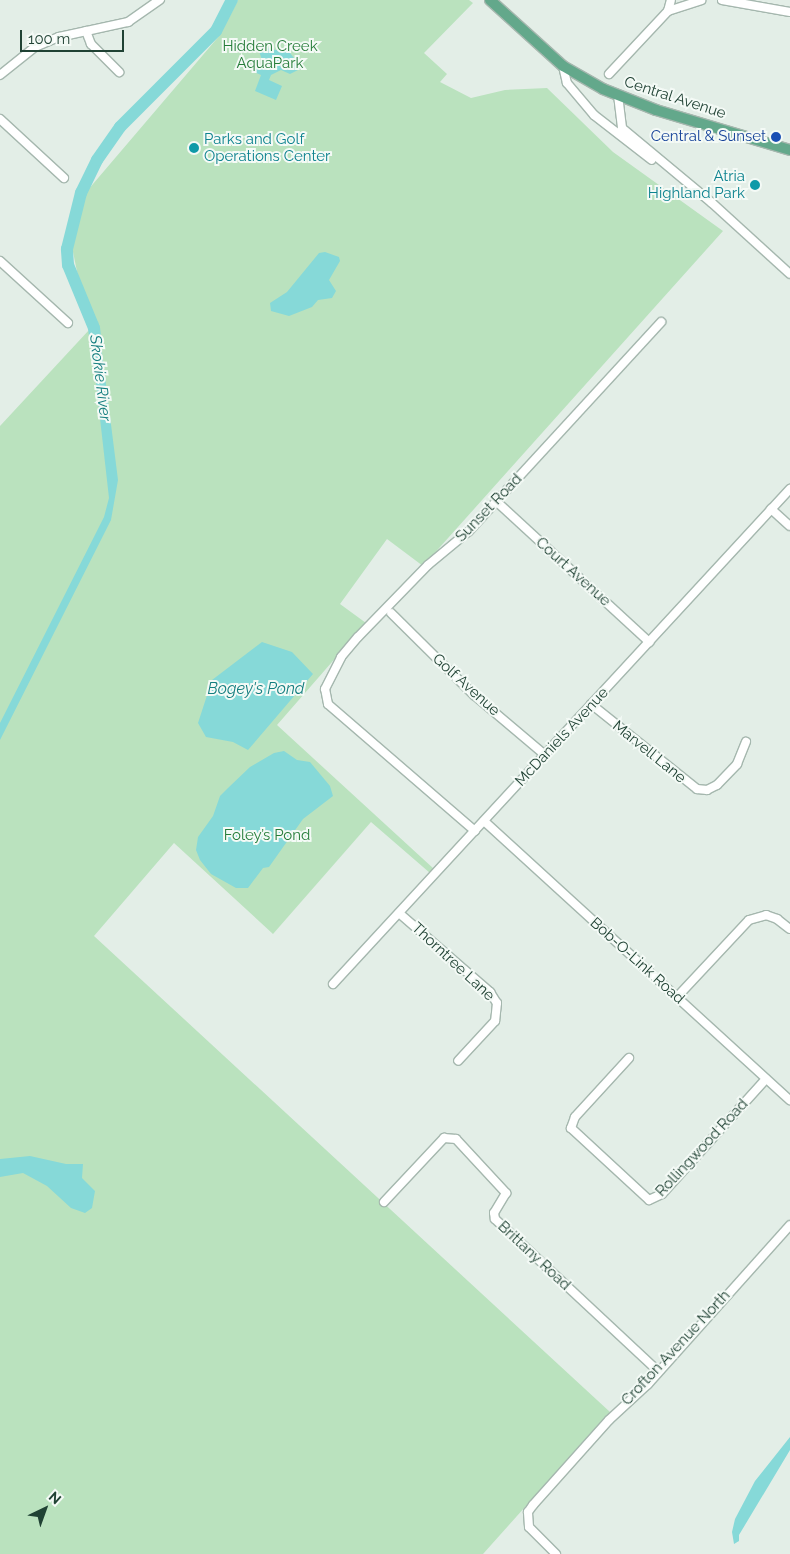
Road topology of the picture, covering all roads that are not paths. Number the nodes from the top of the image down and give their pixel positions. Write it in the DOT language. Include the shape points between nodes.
graph roads {
  1 [pos="160,0"];
  2 [pos="490,0"];
  3 [pos="671,0"];
  4 [pos="701,0"];
  5 [pos="722,0"];
  6 [pos="770,4"];
  7 [pos="668,11"];
  8 [pos="790,12"];
  9 [pos="86,31"];
  10 [pos="563,66"];
  11 [pos="119,72"];
  12 [pos="609,74"];
  13 [pos="0,75"];
  14 [pos="618,95"];
  15 [pos="0,119"];
  16 [pos="790,150"];
  17 [pos="669,170"];
  18 [pos="64,178"];
  19 [pos="0,261"];
  20 [pos="790,274"];
  21 [pos="661,322"];
  22 [pos="68,323"];
  23 [pos="790,489"];
  24 [pos="497,502"];
  25 [pos="771,509"];
  26 [pos="790,526"];
  27 [pos="391,613"];
  28 [pos="649,642"];
  29 [pos="592,704"];
  30 [pos="746,742"];
  31 [pos="545,755"];
  32 [pos="484,821"];
  33 [pos="474,831"];
  34 [pos="399,913"];
  35 [pos="790,929"];
  36 [pos="333,984"];
  37 [pos="677,997"];
  38 [pos="629,1058"];
  39 [pos="458,1061"];
  40 [pos="766,1079"];
  41 [pos="790,1100"];
  42 [pos="384,1202"];
  43 [pos="790,1225"];
  44 [pos="658,1371"];
  45 [pos="556,1554"];
  1 -- 9 [label="street" via="128,22"];
  2 -- 10 [label="main road, Central Avenue"];
  3 -- 7 [label="street"];
  4 -- 7 [label="street"];
  5 -- 6 [label="street"];
  6 -- 8 [label="street"];
  7 -- 12 [label="street"];
  9 -- 11 [label="street" via="91,44"];
  9 -- 13 [label="street" via="35,47"];
  10 -- 14 [label="main road, Central Avenue"];
  10 -- 17 [label="street" via="567,83 594,115 637,152"];
  14 -- 16 [label="main road, Central Avenue" via="656,110"];
  14 -- 17 [label="street" via="622,128"];
  15 -- 18 [label="street"];
  17 -- 20 [label="street" via="712,203"];
  19 -- 22 [label="street"];
  21 -- 24 [label="street, Sunset Road"];
  23 -- 25 [label="street, McDaniels Avenue"];
  24 -- 28 [label="street, Court Avenue"];
  24 -- 33 [label="street, Sunset Road" via="469,532 428,565 358,637 336,667 324,696 328,704"];
  25 -- 26 [label="street"];
  25 -- 28 [label="street, McDaniels Avenue"];
  27 -- 31 [label="street, Golf Avenue" via="474,696"];
  28 -- 29 [label="street, McDaniels Avenue"];
  29 -- 30 [label="street, Marvell Lane" via="697,789 707,790 717,785 741,758"];
  29 -- 31 [label="street, McDaniels Avenue"];
  31 -- 32 [label="street, McDaniels Avenue"];
  32 -- 33 [label="street, McDaniels Avenue"];
  32 -- 37 [label="street, Bob-O-Link Road"];
  33 -- 34 [label="street, McDaniels Avenue"];
  34 -- 36 [label="street, McDaniels Avenue"];
  34 -- 39 [label="street, Thorntree Lane" via="484,986 497,1003 495,1020"];
  35 -- 37 [label="street" via="766,915 749,920"];
  37 -- 40 [label="street, Bob-O-Link Road"];
  38 -- 40 [label="street, Rollingwood Road" via="575,1117 571,1128 650,1200 662,1194"];
  40 -- 41 [label="street, Bob-O-Link Road"];
  42 -- 44 [label="street, Brittany Road" via="444,1138 456,1139 506,1193 494,1213 495,1220"];
  43 -- 44 [label="street, Crofton Avenue North"];
  44 -- 45 [label="street, Crofton Avenue North" via="533,1505 528,1518 533,1533"];
}
